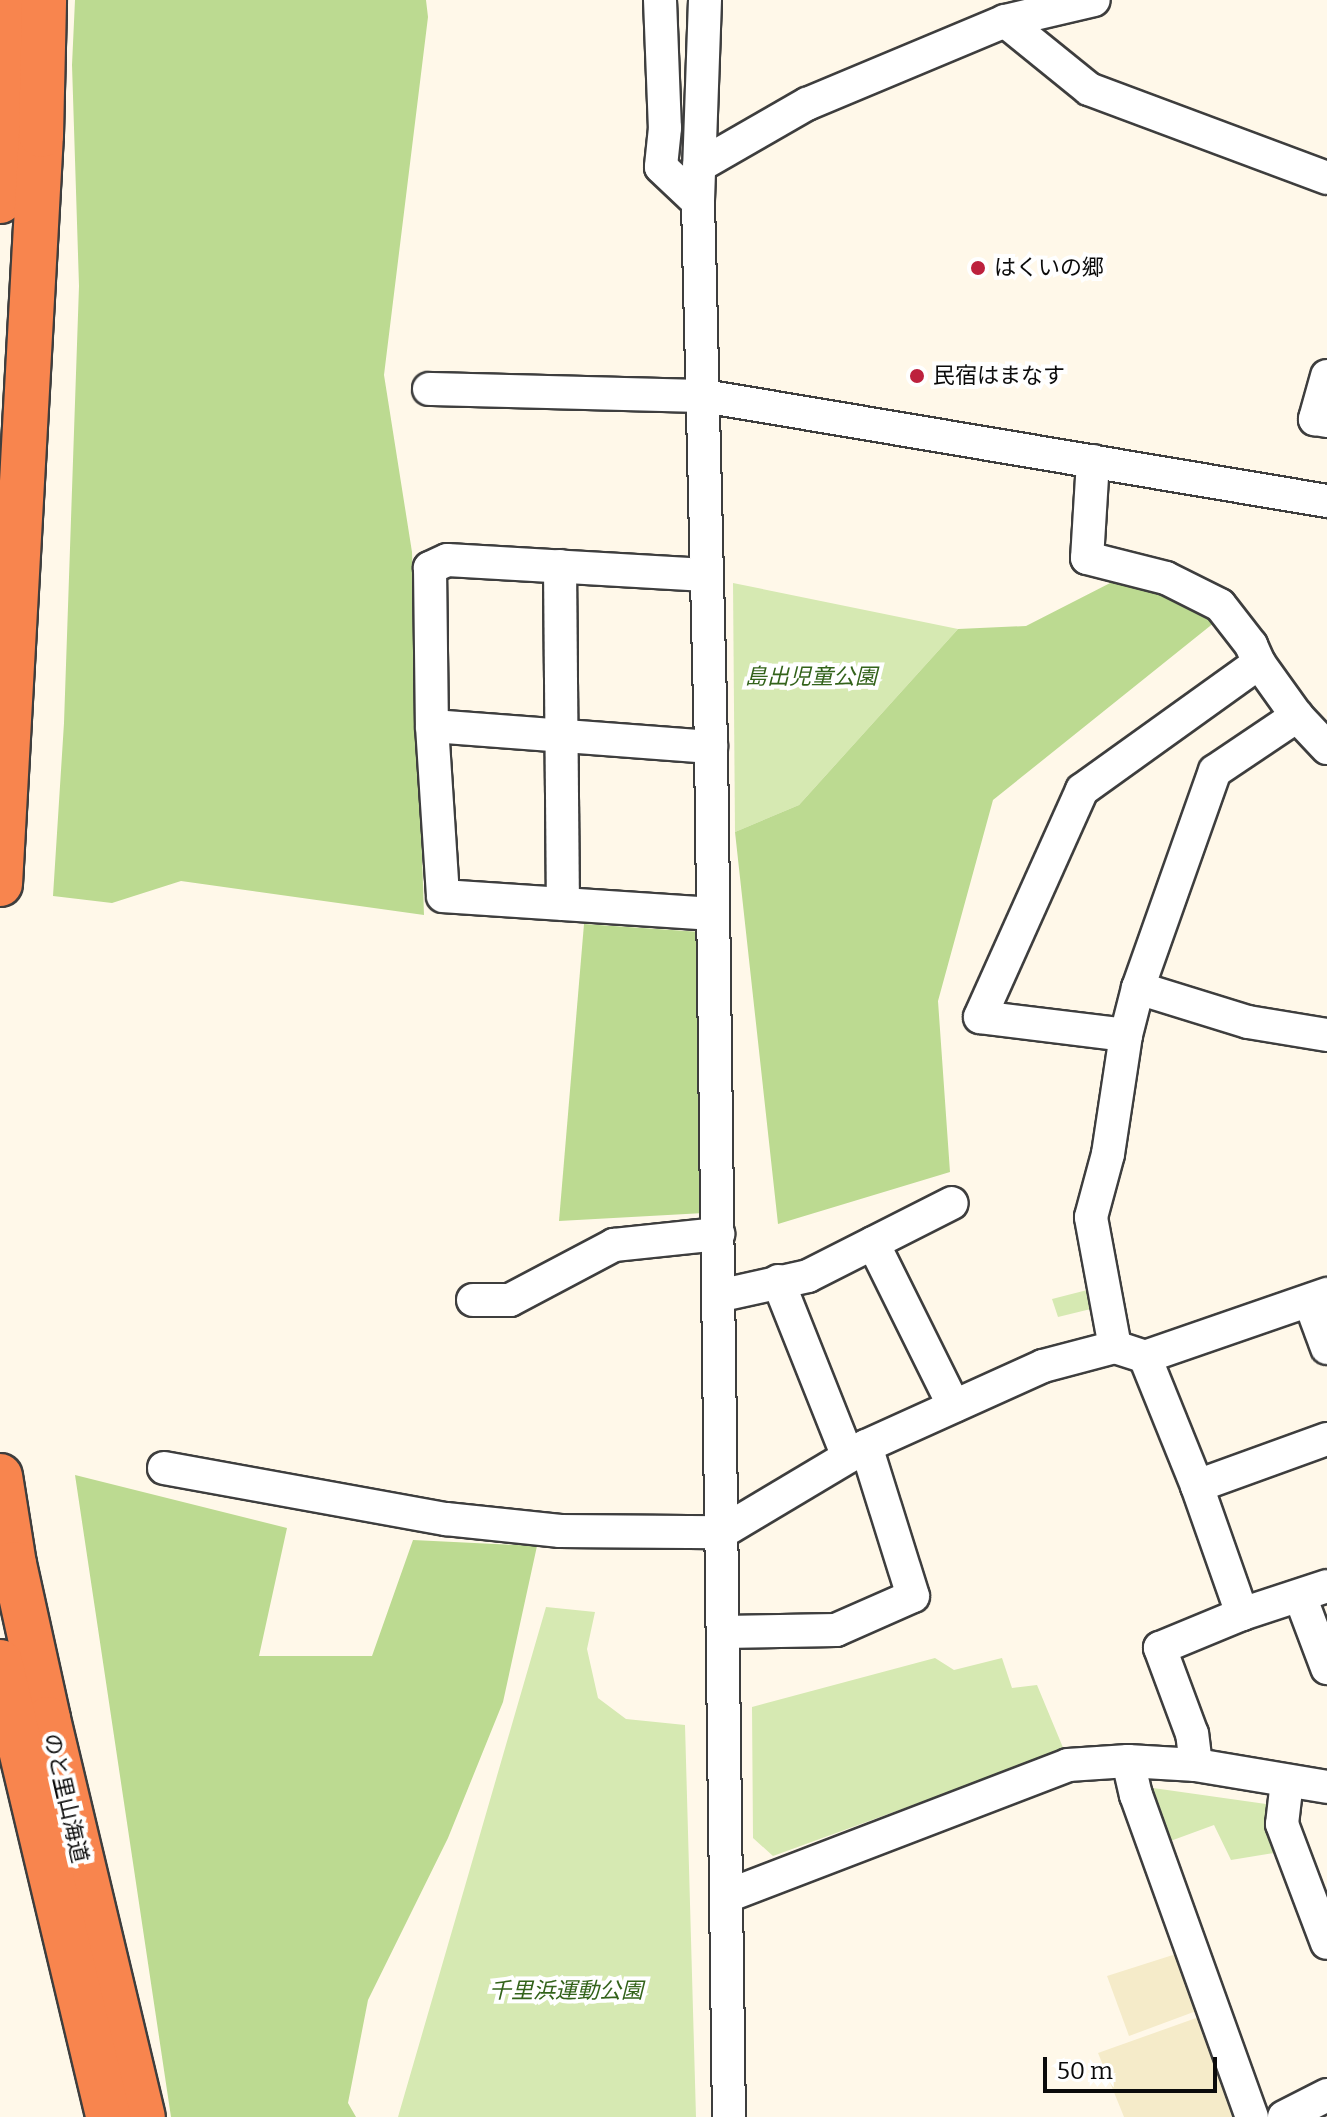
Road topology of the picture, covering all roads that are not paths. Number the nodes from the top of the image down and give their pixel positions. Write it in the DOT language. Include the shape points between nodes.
graph roads {
  1 [pos="15,0"];
  2 [pos="44,0"];
  3 [pos="660,0"];
  4 [pos="705,0"];
  5 [pos="1094,0"];
  6 [pos="1005,21"];
  7 [pos="699,166"];
  8 [pos="1327,178"];
  9 [pos="0,201"];
  10 [pos="698,202"];
  11 [pos="1327,376"];
  12 [pos="429,389"];
  13 [pos="704,396"];
  14 [pos="1327,421"];
  15 [pos="1093,461"];
  16 [pos="1327,501"];
  17 [pos="560,566"];
  18 [pos="706,575"];
  19 [pos="1259,663"];
  20 [pos="1297,716"];
  21 [pos="432,726"];
  22 [pos="564,736"];
  23 [pos="711,747"];
  24 [pos="1327,748"];
  25 [pos="0,884"];
  26 [pos="563,904"];
  27 [pos="712,914"];
  28 [pos="1138,988"];
  29 [pos="1126,1035"];
  30 [pos="1327,1035"];
  31 [pos="952,1203"];
  32 [pos="718,1234"];
  33 [pos="873,1243"];
  34 [pos="778,1281"];
  35 [pos="718,1296"];
  36 [pos="1318,1298"];
  37 [pos="473,1300"];
  38 [pos="1115,1347"];
  39 [pos="1327,1348"];
  40 [pos="1145,1357"];
  41 [pos="954,1406"];
  42 [pos="1327,1439"];
  43 [pos="857,1452"];
  44 [pos="164,1468"];
  45 [pos="0,1476"];
  46 [pos="1197,1486"];
  47 [pos="722,1532"];
  48 [pos="1313,1591"];
  49 [pos="1242,1614"];
  50 [pos="724,1632"];
  51 [pos="0,1662"];
  52 [pos="1327,1668"];
  53 [pos="1128,1761"];
  54 [pos="1196,1765"];
  55 [pos="1287,1781"];
  56 [pos="1327,1787"];
  57 [pos="727,1896"];
  58 [pos="1327,1943"];
  59 [pos="1327,2095"];
  60 [pos="108,2117"];
  61 [pos="143,2117"];
  62 [pos="729,2117"];
  63 [pos="1252,2117"];
  64 [pos="1284,2117"];
  1 -- 9 [label="highway"];
  2 -- 25 [label="highway"];
  3 -- 10 [label="street" via="665,128 661,167"];
  4 -- 7 [label="street"];
  5 -- 6 [label="street"];
  6 -- 7 [label="street" via="807,104"];
  6 -- 8 [label="street" via="1089,89"];
  7 -- 10 [label="street"];
  10 -- 13 [label="street"];
  11 -- 14 [label="street" via="1315,419"];
  12 -- 13 [label="street"];
  13 -- 15 [label="street"];
  13 -- 18 [label="street"];
  15 -- 16 [label="street"];
  15 -- 19 [label="street" via="1087,558 1166,578 1220,605"];
  17 -- 18 [label="street"];
  17 -- 21 [label="street" via="447,560 430,568"];
  17 -- 22 [label="street"];
  18 -- 23 [label="street"];
  19 -- 20 [label="street"];
  19 -- 29 [label="street" via="1082,790 980,1017"];
  20 -- 24 [label="street"];
  20 -- 28 [label="street" via="1215,771"];
  21 -- 22 [label="street"];
  21 -- 26 [label="street" via="443,896"];
  22 -- 23 [label="street"];
  22 -- 26 [label="street"];
  23 -- 27 [label="street"];
  26 -- 27 [label="street"];
  27 -- 32 [label="street"];
  28 -- 29 [label="street"];
  28 -- 30 [label="street" via="1248,1022"];
  29 -- 38 [label="street" via="1108,1154 1091,1217"];
  31 -- 33 [label="street"];
  32 -- 35 [label="street"];
  32 -- 37 [label="street" via="614,1245 510,1300"];
  33 -- 34 [label="street" via="808,1276"];
  33 -- 41 [label="street"];
  34 -- 35 [label="street"];
  34 -- 43 [label="street"];
  35 -- 47 [label="street"];
  36 -- 39 [label="street"];
  36 -- 40 [label="street"];
  38 -- 40 [label="street"];
  38 -- 41 [label="street" via="1043,1366"];
  40 -- 46 [label="street"];
  41 -- 43 [label="street"];
  42 -- 46 [label="street"];
  43 -- 47 [label="street"];
  43 -- 50 [label="street" via="913,1596 836,1630"];
  44 -- 47 [label="street" via="446,1519 560,1531"];
  45 -- 61 [label="highway, のと里山海道" via="48,1719"];
  46 -- 49 [label="street"];
  47 -- 50 [label="street"];
  48 -- 49 [label="street"];
  48 -- 52 [label="street"];
  49 -- 54 [label="street" via="1160,1648 1192,1734"];
  50 -- 57 [label="street"];
  51 -- 60 [label="highway, のと里山海道"];
  53 -- 54 [label="street"];
  53 -- 57 [label="street" via="1068,1765"];
  53 -- 63 [label="street"];
  54 -- 55 [label="street"];
  55 -- 56 [label="street"];
  55 -- 58 [label="street" via="1282,1824"];
  57 -- 62 [label="street"];
  59 -- 64 [label="street"];
}
